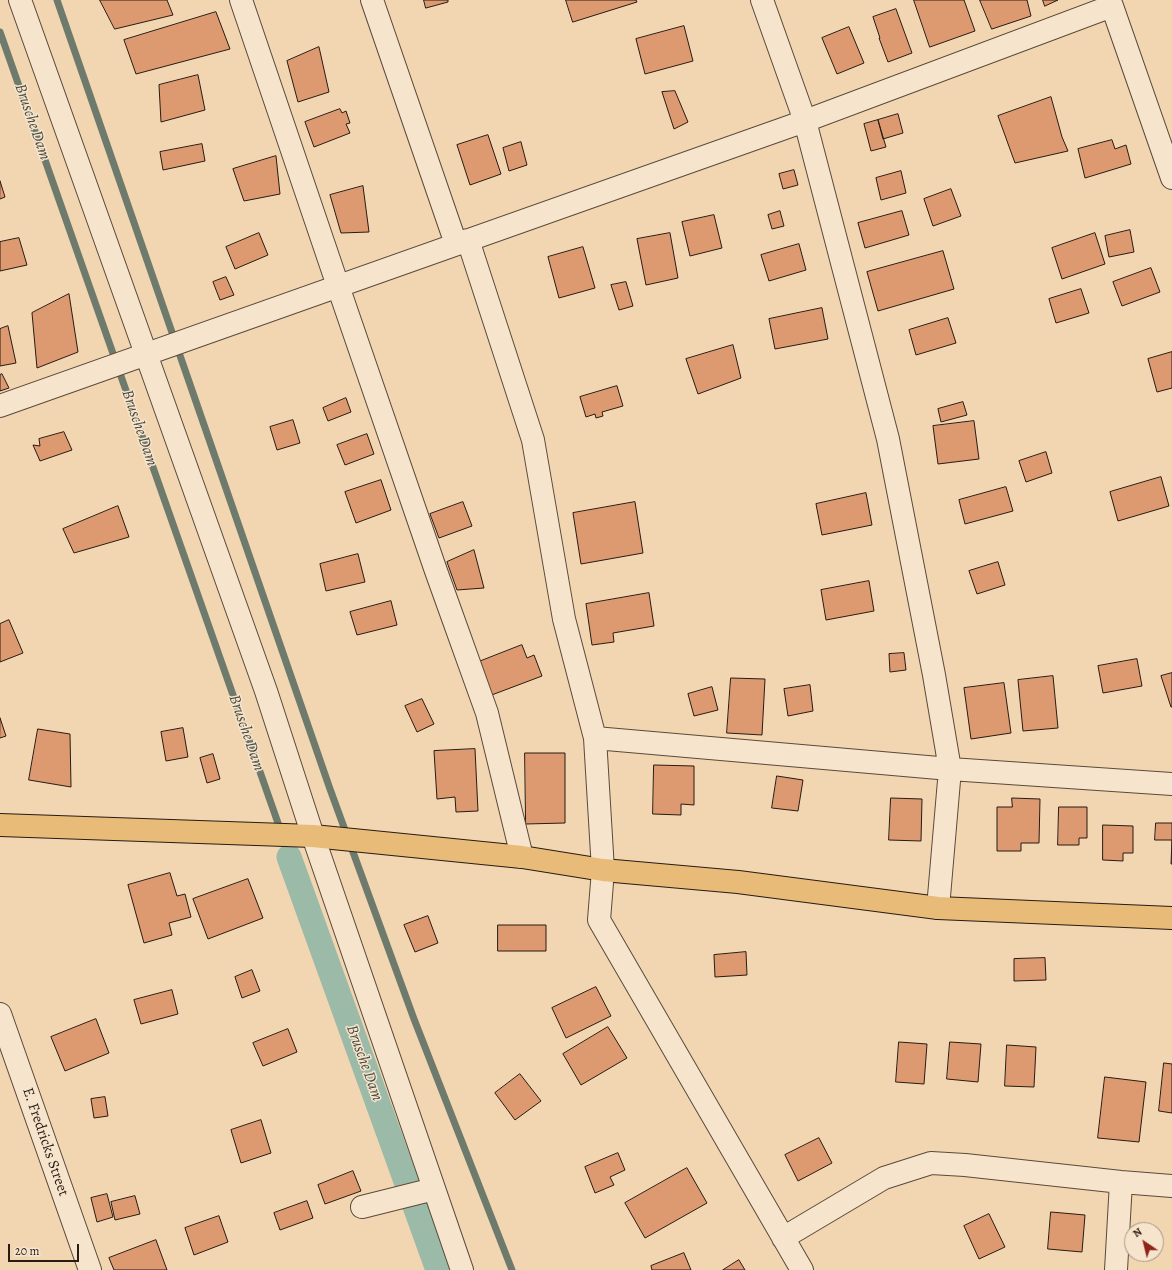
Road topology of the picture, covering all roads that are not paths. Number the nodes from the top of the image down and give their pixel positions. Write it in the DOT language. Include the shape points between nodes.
graph roads {
  1 [pos="20,0"];
  2 [pos="241,0"];
  3 [pos="372,0"];
  4 [pos="762,0"];
  5 [pos="805,121"];
  6 [pos="1172,178"];
  7 [pos="462,242"];
  8 [pos="338,286"];
  9 [pos="127,361"];
  10 [pos="0,406"];
  11 [pos="595,738"];
  12 [pos="950,769"];
  13 [pos="1172,784"];
  14 [pos="0,825"];
  15 [pos="323,837"];
  16 [pos="522,857"];
  17 [pos="603,870"];
  18 [pos="938,908"];
  19 [pos="1172,918"];
  20 [pos="0,1014"];
  21 [pos="1122,1182"];
  22 [pos="1172,1186"];
  23 [pos="434,1188"];
  24 [pos="362,1207"];
  25 [pos="783,1238"];
  26 [pos="90,1270"];
  27 [pos="462,1270"];
  28 [pos="802,1270"];
  29 [pos="1116,1270"];
  1 -- 9 [label="street"];
  2 -- 8 [label="street"];
  3 -- 7 [label="street"];
  4 -- 5 [label="street"];
  5 -- 6 [label="street" via="1112,6"];
  5 -- 7 [label="street"];
  5 -- 12 [label="street" via="888,438 933,667"];
  7 -- 8 [label="street"];
  7 -- 11 [label="street" via="533,440 564,619"];
  8 -- 9 [label="street"];
  8 -- 16 [label="street" via="487,713"];
  9 -- 10 [label="street"];
  9 -- 15 [label="street" via="266,691"];
  11 -- 12 [label="street"];
  11 -- 17 [label="street"];
  12 -- 13 [label="street"];
  12 -- 18 [label="street"];
  14 -- 15 [label="main road"];
  15 -- 16 [label="main road"];
  15 -- 23 [label="street"];
  16 -- 17 [label="main road"];
  17 -- 18 [label="main road" via="738,882"];
  17 -- 25 [label="street" via="599,920"];
  18 -- 19 [label="main road"];
  20 -- 26 [label="street, E. Fredricks Street"];
  21 -- 22 [label="street"];
  21 -- 25 [label="street" via="931,1163 884,1178"];
  21 -- 29 [label="street"];
  23 -- 24 [label="street"];
  23 -- 27 [label="street"];
  25 -- 28 [label="street"];
}
